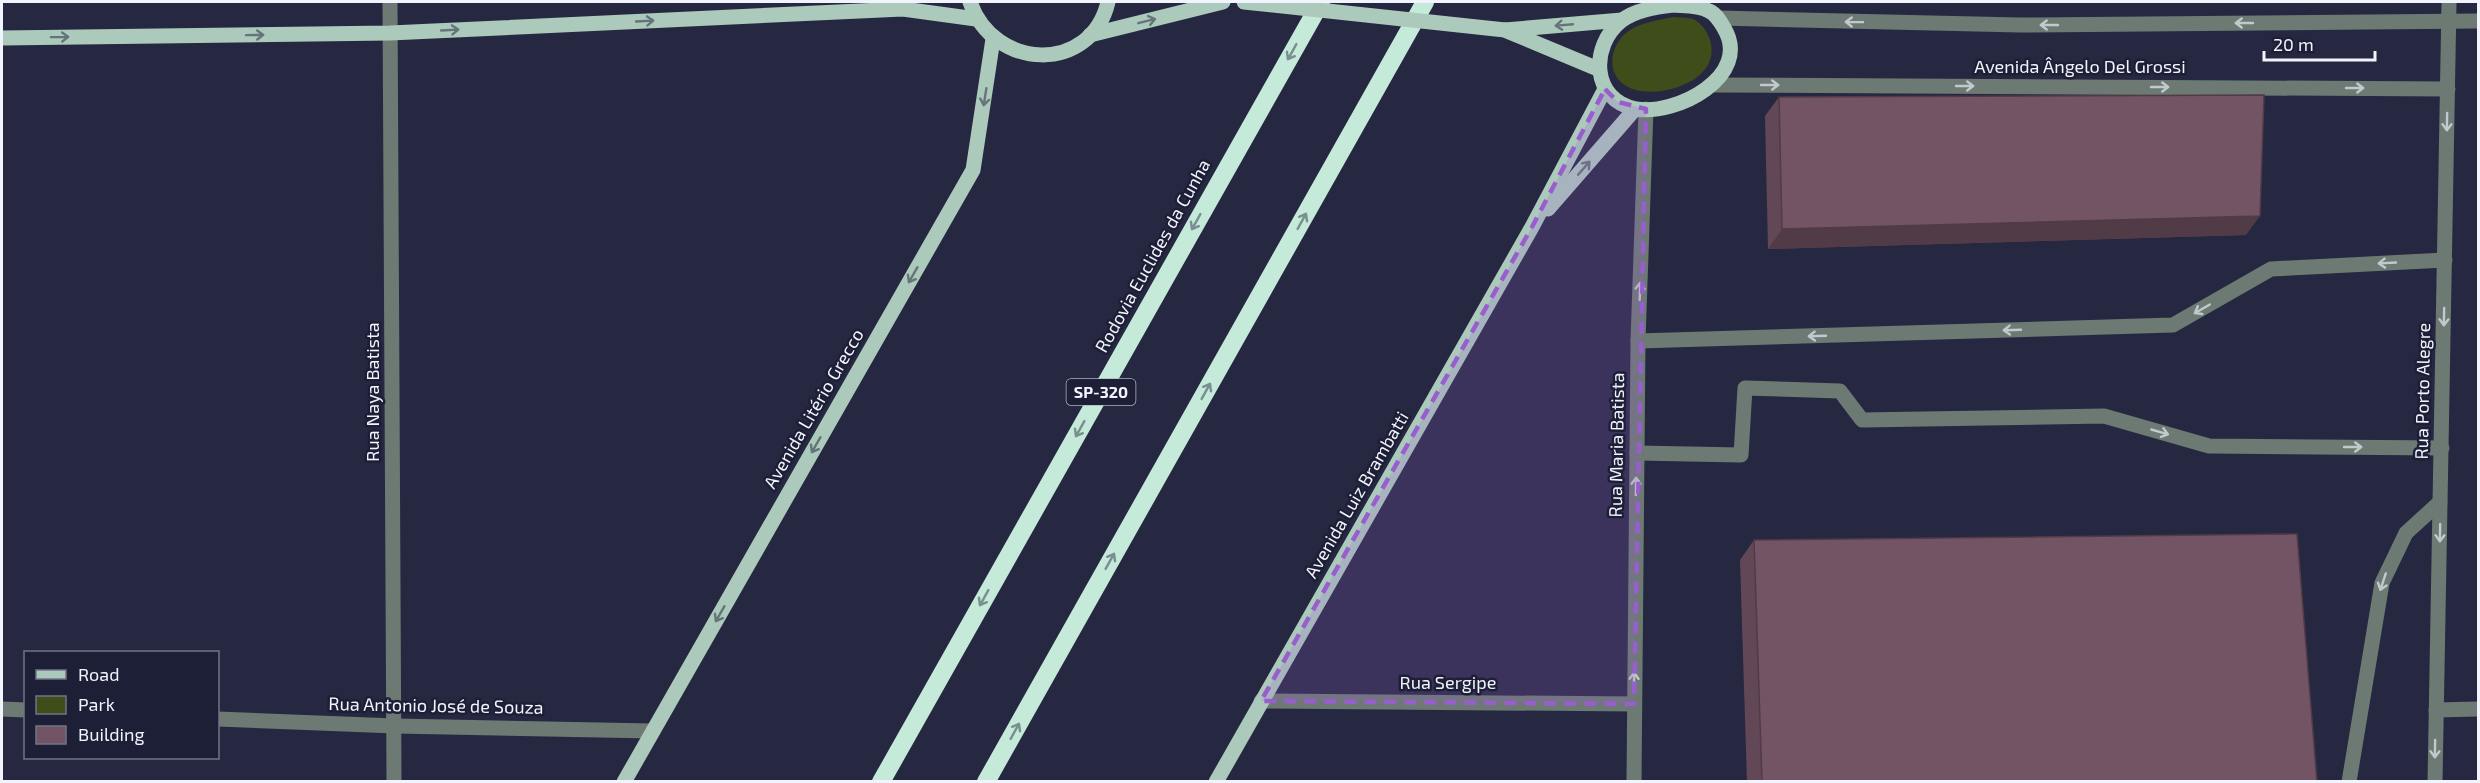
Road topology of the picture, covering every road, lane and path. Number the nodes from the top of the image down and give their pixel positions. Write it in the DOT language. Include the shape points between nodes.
graph roads {
  1 [pos="390,2"];
  2 [pos="970,2"];
  3 [pos="1108,2"];
  4 [pos="1223,2"];
  5 [pos="1244,2"];
  6 [pos="1321,2"];
  7 [pos="1425,2"];
  8 [pos="2449,2"];
  9 [pos="1712,10"];
  10 [pos="976,19"];
  11 [pos="1622,20"];
  12 [pos="2478,21"];
  13 [pos="2450,22"];
  14 [pos="1504,30"];
  15 [pos="390,33"];
  16 [pos="1090,35"];
  17 [pos="2,38"];
  18 [pos="993,39"];
  19 [pos="1598,69"];
  20 [pos="1711,85"];
  21 [pos="1605,89"];
  22 [pos="2448,89"];
  23 [pos="1640,109"];
  24 [pos="1532,228"];
  25 [pos="2445,260"];
  26 [pos="1638,341"];
  27 [pos="2442,448"];
  28 [pos="1637,453"];
  29 [pos="2440,502"];
  30 [pos="1261,701"];
  31 [pos="1634,704"];
  32 [pos="2,709"];
  33 [pos="24,710"];
  34 [pos="2436,710"];
  35 [pos="2478,710"];
  36 [pos="219,718"];
  37 [pos="395,726"];
  38 [pos="653,730"];
  39 [pos="394,782"];
  40 [pos="624,782"];
  41 [pos="880,782"];
  42 [pos="986,782"];
  43 [pos="1216,782"];
  44 [pos="1634,782"];
  45 [pos="2349,782"];
  46 [pos="2435,782"];
  1 -- 15 [label="street, Rua Naya Batista"];
  2 -- 10 [label="main road"];
  3 -- 16 [label="main road"];
  16 -- 4 [label="main road, one-way"];
  5 -- 14 [label="main road, bridge"];
  6 -- 41 [label="highway, Rodovia Euclides da Cunha / SP-320, one-way"];
  42 -- 7 [label="highway, one-way"];
  8 -- 13 [label="street, Rua Porto Alegre"];
  9 -- 11 [label="main road" via="1655,7"];
  13 -- 9 [label="street, one-way" via="2020,25"];
  9 -- 20 [label="main road" via="1727,33 1730,52 1724,71"];
  15 -- 10 [label="main road, one-way" via="903,9"];
  10 -- 18 [label="main road"];
  11 -- 14 [label="main road, one-way"];
  11 -- 19 [label="main road" via="1609,34"];
  12 -- 13 [label="street"];
  13 -- 22 [label="street, Rua Porto Alegre"];
  14 -- 19 [label="main road"];
  17 -- 15 [label="main road, one-way"];
  15 -- 37 [label="street, Rua Naya Batista"];
  16 -- 18 [label="main road" via="1069,49 1043,56 1017,52"];
  18 -- 38 [label="main road, Avenida Litério Grecco, one-way" via="973,170"];
  19 -- 21 [label="main road"];
  20 -- 22 [label="street, Avenida Ângelo Del Grossi, one-way"];
  20 -- 23 [label="main road" via="1681,105"];
  21 -- 23 [label="main road" via="1618,102"];
  21 -- 24 [label="main road"];
  22 -- 25 [label="street, Rua Porto Alegre, one-way"];
  24 -- 23 [label="main road, one-way"];
  26 -- 23 [label="street, Rua Maria Batista, one-way"];
  24 -- 30 [label="main road, Avenida Luiz Brambatti"];
  25 -- 26 [label="street, one-way" via="2271,269 2173,326"];
  25 -- 27 [label="street, Rua Porto Alegre, one-way"];
  26 -- 28 [label="street, Rua Maria Batista"];
  28 -- 27 [label="street, one-way" via="1740,455 1745,388 1840,391 1862,420 2104,416 2209,446"];
  27 -- 29 [label="street, Rua Porto Alegre"];
  31 -- 28 [label="street, Rua Maria Batista, one-way"];
  29 -- 34 [label="street, Rua Porto Alegre, one-way"];
  29 -- 45 [label="street, one-way" via="2406,533 2382,582"];
  30 -- 31 [label="street, Rua Sergipe"];
  30 -- 43 [label="main road, Avenida Luiz Brambatti"];
  31 -- 44 [label="street, Rua Maria Batista"];
  32 -- 33 [label="street"];
  34 -- 35 [label="street"];
  34 -- 46 [label="street, Rua Porto Alegre, one-way"];
  36 -- 37 [label="street, Rua Antonio José de Souza"];
  37 -- 38 [label="street, Rua Antonio José de Souza"];
  37 -- 39 [label="street, Rua Naya Batista"];
  38 -- 40 [label="main road, Avenida Litério Grecco"];
}
